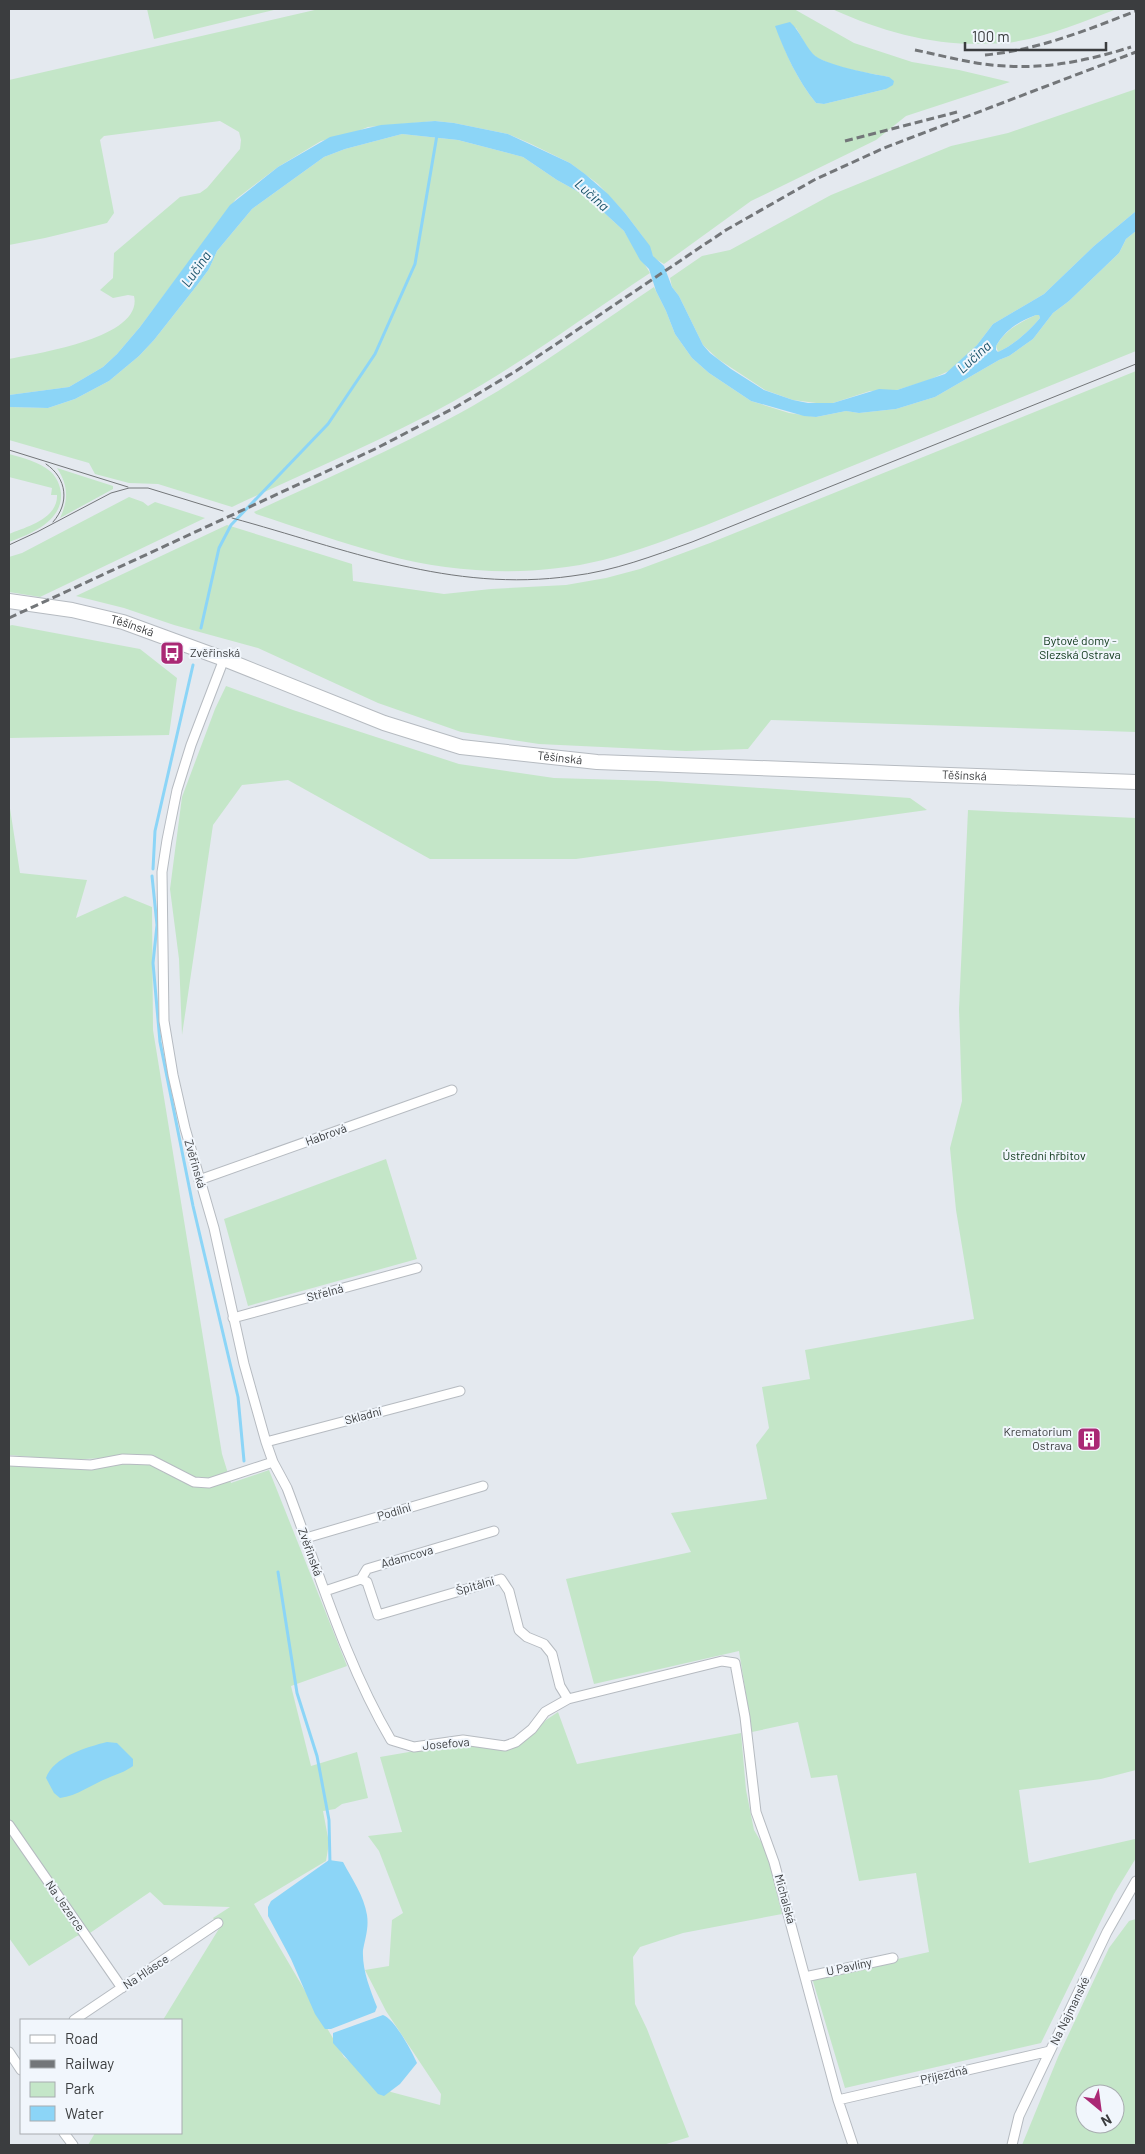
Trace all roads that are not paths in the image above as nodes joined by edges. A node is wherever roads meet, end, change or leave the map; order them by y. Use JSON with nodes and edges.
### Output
{"nodes":[{"id":1,"x":9,"y":601,"type":"edge"},
{"id":2,"x":224,"y":659,"type":"junction"},
{"id":3,"x":1136,"y":782,"type":"edge"},
{"id":4,"x":452,"y":1090,"type":"dead end"},
{"id":5,"x":200,"y":1180,"type":"junction"},
{"id":6,"x":417,"y":1268,"type":"dead end"},
{"id":7,"x":233,"y":1318,"type":"junction"},
{"id":8,"x":460,"y":1391,"type":"dead end"},
{"id":9,"x":266,"y":1442,"type":"junction"},
{"id":10,"x":9,"y":1461,"type":"edge"},
{"id":11,"x":273,"y":1462,"type":"junction"},
{"id":12,"x":483,"y":1486,"type":"dead end"},
{"id":13,"x":494,"y":1531,"type":"dead end"},
{"id":14,"x":306,"y":1538,"type":"junction"},
{"id":15,"x":361,"y":1579,"type":"junction"},
{"id":16,"x":325,"y":1591,"type":"junction"},
{"id":17,"x":350,"y":1658,"type":"joint"},
{"id":18,"x":722,"y":1661,"type":"joint"},
{"id":19,"x":568,"y":1699,"type":"junction"},
{"id":20,"x":9,"y":1825,"type":"edge"},
{"id":21,"x":1136,"y":1881,"type":"edge"},
{"id":22,"x":218,"y":1923,"type":"dead end"},
{"id":23,"x":893,"y":1958,"type":"dead end"},
{"id":24,"x":805,"y":1977,"type":"junction"},
{"id":25,"x":122,"y":1988,"type":"junction"},
{"id":26,"x":76,"y":2019,"type":"edge"},
{"id":27,"x":1050,"y":2051,"type":"junction"},
{"id":28,"x":9,"y":2052,"type":"edge"},
{"id":29,"x":18,"y":2058,"type":"edge"},
{"id":30,"x":838,"y":2100,"type":"junction"},
{"id":31,"x":65,"y":2134,"type":"edge"},
{"id":32,"x":73,"y":2145,"type":"edge"},
{"id":33,"x":853,"y":2145,"type":"edge"},
{"id":34,"x":1012,"y":2145,"type":"edge"}],
"edges":[{"from":1,"to":2,"type":"main road","name":"Těšínská"},
{"from":2,"to":3,"type":"main road","name":"Těšínská"},
{"from":2,"to":5,"type":"street","name":"Zvěřinská"},
{"from":4,"to":5,"type":"street","name":"Habrová"},
{"from":5,"to":7,"type":"street","name":"Zvěřinská"},
{"from":6,"to":7,"type":"street","name":"Střelná"},
{"from":7,"to":9,"type":"street","name":"Zvěřinská"},
{"from":8,"to":9,"type":"street","name":"Skladní"},
{"from":9,"to":11,"type":"street","name":"Zvěřinská"},
{"from":10,"to":11,"type":"street"},
{"from":11,"to":14,"type":"street","name":"Zvěřinská"},
{"from":12,"to":14,"type":"street","name":"Podílní"},
{"from":13,"to":15,"type":"street","name":"Adamcova"},
{"from":14,"to":16,"type":"street","name":"Zvěřinská"},
{"from":15,"to":16,"type":"street","name":"Adamcova"},
{"from":15,"to":19,"type":"street","name":"Špitální"},
{"from":16,"to":17,"type":"street","name":"Zvěřinská"},
{"from":17,"to":19,"type":"street","name":"Josefova"},
{"from":18,"to":19,"type":"street","name":"Josefova"},
{"from":18,"to":24,"type":"street","name":"Michalská"},
{"from":20,"to":25,"type":"street","name":"Na Jezerce"},
{"from":21,"to":27,"type":"street","name":"Na Najmanské"},
{"from":22,"to":25,"type":"street","name":"Na Hlásce"},
{"from":23,"to":24,"type":"street","name":"U Pavlíny"},
{"from":24,"to":30,"type":"street","name":"Michalská"},
{"from":25,"to":26,"type":"street","name":"Na Hlásce"},
{"from":27,"to":30,"type":"street","name":"Příjezdná"},
{"from":27,"to":34,"type":"street","name":"Na Najmanské"},
{"from":28,"to":29,"type":"street"},
{"from":30,"to":33,"type":"street","name":"Michalská"},
{"from":31,"to":32,"type":"street"}]}
